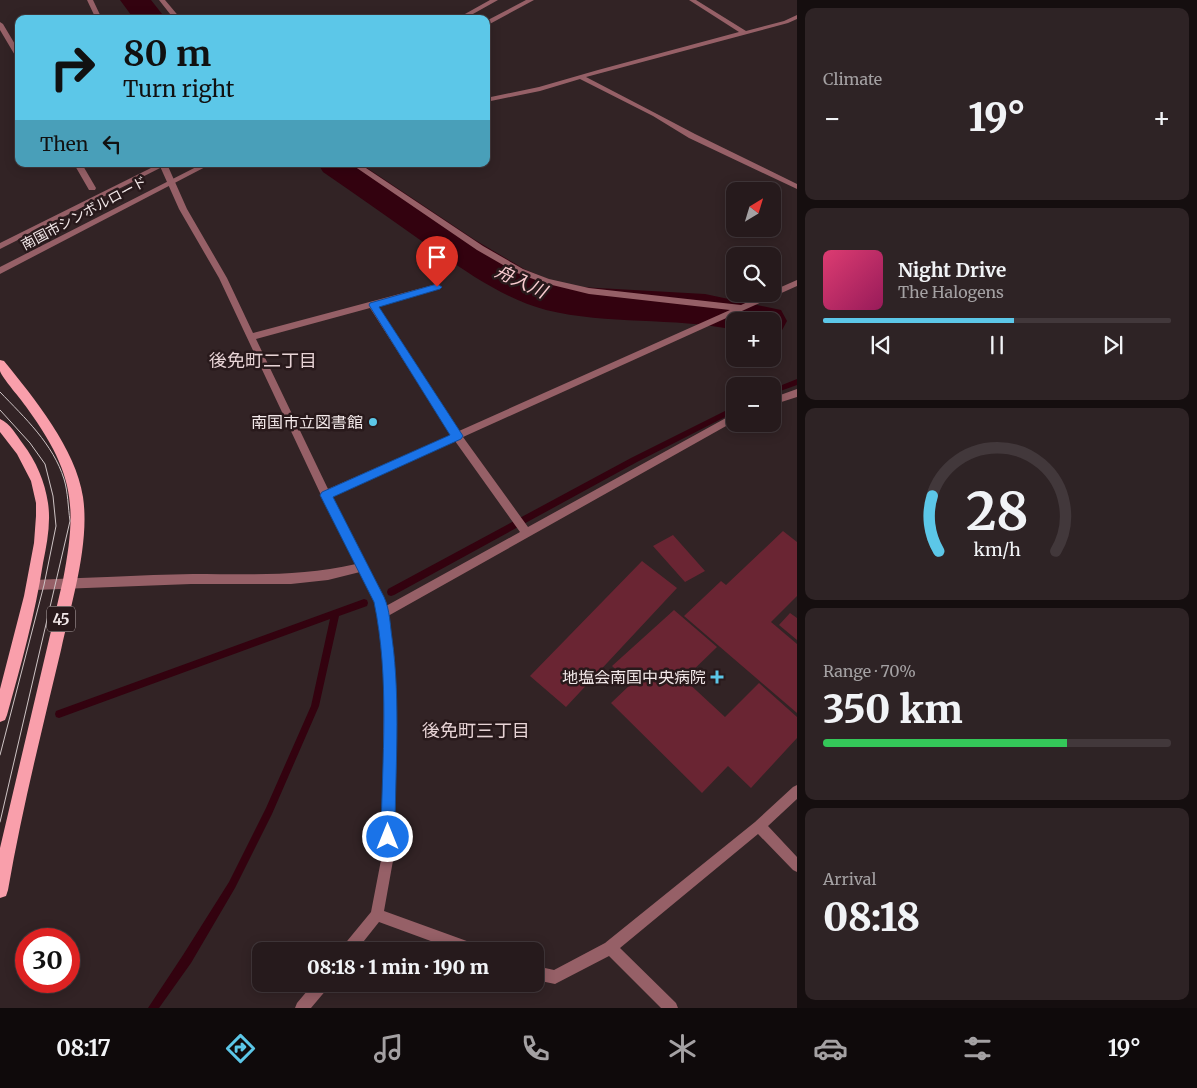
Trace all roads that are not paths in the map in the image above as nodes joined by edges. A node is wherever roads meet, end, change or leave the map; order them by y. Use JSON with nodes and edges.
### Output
{"nodes":[{"id":1,"x":90,"y":0,"type":"edge"},
{"id":2,"x":162,"y":0,"type":"edge"},
{"id":3,"x":495,"y":0,"type":"edge"},
{"id":4,"x":531,"y":0,"type":"edge"},
{"id":5,"x":692,"y":0,"type":"edge"},
{"id":6,"x":97,"y":15,"type":"edge"},
{"id":7,"x":175,"y":15,"type":"edge"},
{"id":8,"x":467,"y":15,"type":"edge"},
{"id":9,"x":797,"y":17,"type":"edge"},
{"id":10,"x":490,"y":22,"type":"edge"},
{"id":11,"x":0,"y":24,"type":"edge"},
{"id":12,"x":745,"y":33,"type":"junction"},
{"id":13,"x":15,"y":50,"type":"edge"},
{"id":14,"x":582,"y":78,"type":"junction"},
{"id":15,"x":490,"y":99,"type":"edge"},
{"id":16,"x":80,"y":167,"type":"edge"},
{"id":17,"x":158,"y":167,"type":"edge"},
{"id":18,"x":165,"y":167,"type":"edge"},
{"id":19,"x":201,"y":167,"type":"edge"},
{"id":20,"x":359,"y":167,"type":"edge"},
{"id":21,"x":171,"y":182,"type":"junction"},
{"id":22,"x":797,"y":187,"type":"edge"},
{"id":23,"x":92,"y":188,"type":"dead end"},
{"id":24,"x":0,"y":246,"type":"edge"},
{"id":25,"x":0,"y":271,"type":"edge"},
{"id":26,"x":797,"y":283,"type":"edge"},
{"id":27,"x":437,"y":287,"type":"dead end"},
{"id":28,"x":373,"y":305,"type":"junction"},
{"id":29,"x":739,"y":309,"type":"junction"},
{"id":30,"x":250,"y":336,"type":"junction"},
{"id":31,"x":0,"y":364,"type":"edge"},
{"id":32,"x":797,"y":393,"type":"edge"},
{"id":33,"x":781,"y":399,"type":"edge"},
{"id":34,"x":726,"y":422,"type":"edge"},
{"id":35,"x":0,"y":424,"type":"edge"},
{"id":36,"x":457,"y":436,"type":"junction"},
{"id":37,"x":326,"y":495,"type":"junction"},
{"id":38,"x":526,"y":533,"type":"junction"},
{"id":39,"x":363,"y":567,"type":"junction"},
{"id":40,"x":34,"y":585,"type":"junction"},
{"id":41,"x":68,"y":585,"type":"junction"},
{"id":42,"x":382,"y":614,"type":"junction"},
{"id":43,"x":0,"y":715,"type":"edge"},
{"id":44,"x":797,"y":791,"type":"edge"},
{"id":45,"x":759,"y":826,"type":"junction"},
{"id":46,"x":797,"y":866,"type":"edge"},
{"id":47,"x":0,"y":890,"type":"edge"},
{"id":48,"x":377,"y":915,"type":"junction"},
{"id":49,"x":355,"y":942,"type":"edge"},
{"id":50,"x":450,"y":942,"type":"edge"},
{"id":51,"x":610,"y":948,"type":"junction"},
{"id":52,"x":544,"y":975,"type":"edge"},
{"id":53,"x":315,"y":992,"type":"edge"},
{"id":54,"x":302,"y":1008,"type":"edge"},
{"id":55,"x":671,"y":1008,"type":"edge"}],
"edges":[{"from":1,"to":6,"type":"street"},
{"from":2,"to":7,"type":"street"},
{"from":3,"to":8,"type":"street"},
{"from":4,"to":10,"type":"street"},
{"from":5,"to":12,"type":"street"},
{"from":9,"to":12,"type":"street"},
{"from":11,"to":13,"type":"street"},
{"from":12,"to":14,"type":"street"},
{"from":14,"to":15,"type":"street"},
{"from":14,"to":22,"type":"street"},
{"from":16,"to":23,"type":"street"},
{"from":17,"to":24,"type":"street","name":"南国市シンボルロード"},
{"from":18,"to":21,"type":"street"},
{"from":19,"to":21,"type":"street","name":"南国市シンボルロード"},
{"from":20,"to":29,"type":"street"},
{"from":21,"to":25,"type":"street","name":"南国市シンボルロード"},
{"from":21,"to":30,"type":"street"},
{"from":26,"to":29,"type":"street"},
{"from":27,"to":28,"type":"street"},
{"from":28,"to":30,"type":"street"},
{"from":28,"to":36,"type":"street"},
{"from":29,"to":36,"type":"street"},
{"from":30,"to":37,"type":"street"},
{"from":31,"to":41,"type":"main road","number":"45"},
{"from":32,"to":33,"type":"street"},
{"from":34,"to":38,"type":"street"},
{"from":35,"to":40,"type":"main road","number":"45"},
{"from":36,"to":37,"type":"street"},
{"from":36,"to":38,"type":"street"},
{"from":37,"to":39,"type":"street"},
{"from":38,"to":42,"type":"street"},
{"from":39,"to":41,"type":"street"},
{"from":39,"to":42,"type":"street"},
{"from":40,"to":41,"type":"street"},
{"from":40,"to":43,"type":"main road","number":"45"},
{"from":41,"to":47,"type":"main road","number":"45"},
{"from":42,"to":48,"type":"street"},
{"from":44,"to":45,"type":"street"},
{"from":45,"to":46,"type":"street"},
{"from":45,"to":51,"type":"street"},
{"from":48,"to":49,"type":"street"},
{"from":48,"to":50,"type":"street"},
{"from":51,"to":52,"type":"street"},
{"from":51,"to":55,"type":"street"},
{"from":53,"to":54,"type":"street"}]}
